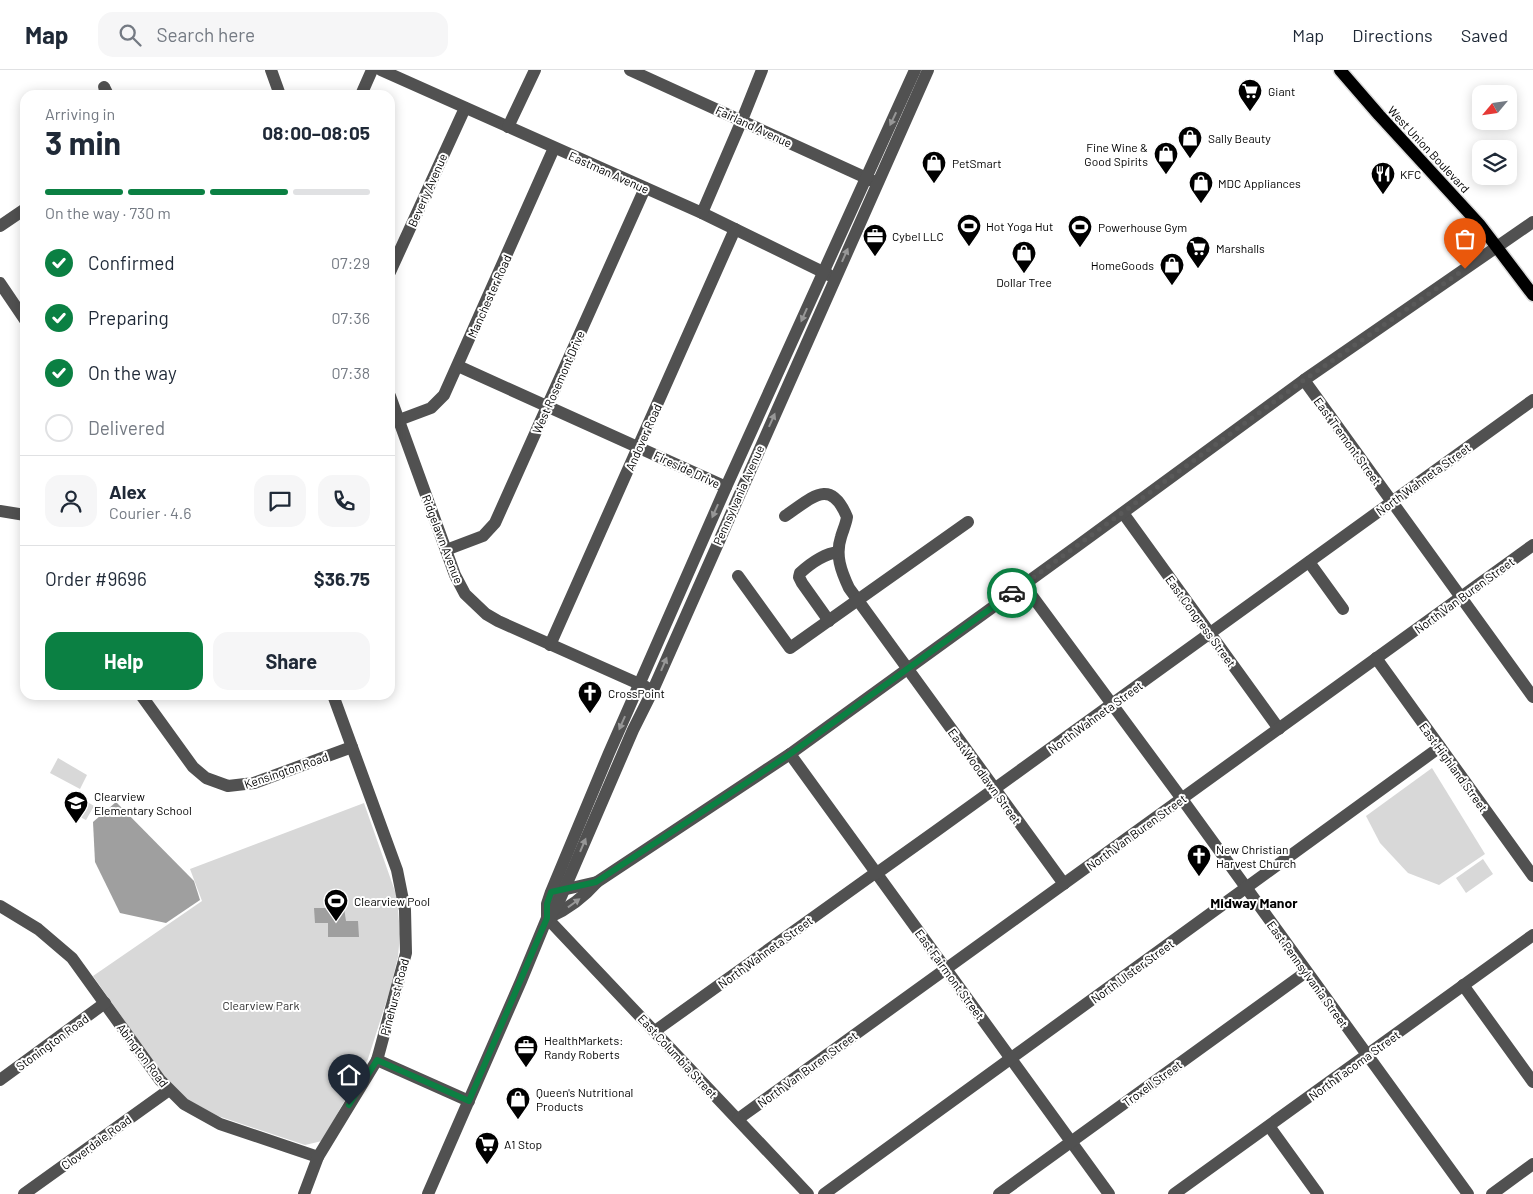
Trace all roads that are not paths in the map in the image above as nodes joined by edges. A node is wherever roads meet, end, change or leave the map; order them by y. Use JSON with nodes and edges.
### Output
{"nodes":[{"id":1,"x":271,"y":70,"type":"edge"},
{"id":2,"x":372,"y":70,"type":"edge"},
{"id":3,"x":382,"y":70,"type":"edge"},
{"id":4,"x":534,"y":70,"type":"edge"},
{"id":5,"x":630,"y":70,"type":"edge"},
{"id":6,"x":762,"y":70,"type":"edge"},
{"id":7,"x":1340,"y":70,"type":"edge"},
{"id":8,"x":917,"y":73,"type":"edge"},
{"id":9,"x":649,"y":74,"type":"edge"},
{"id":10,"x":278,"y":90,"type":"edge"},
{"id":11,"x":363,"y":90,"type":"edge"},
{"id":12,"x":464,"y":108,"type":"junction"},
{"id":13,"x":742,"y":120,"type":"junction"},
{"id":14,"x":508,"y":127,"type":"junction"},
{"id":15,"x":554,"y":148,"type":"junction"},
{"id":16,"x":866,"y":177,"type":"junction"},
{"id":17,"x":878,"y":183,"type":"junction"},
{"id":18,"x":644,"y":188,"type":"junction"},
{"id":19,"x":20,"y":212,"type":"edge"},
{"id":20,"x":702,"y":213,"type":"junction"},
{"id":21,"x":1533,"y":222,"type":"edge"},
{"id":22,"x":0,"y":226,"type":"edge"},
{"id":23,"x":735,"y":229,"type":"junction"},
{"id":24,"x":1497,"y":247,"type":"junction"},
{"id":25,"x":395,"y":261,"type":"edge"},
{"id":26,"x":823,"y":272,"type":"junction"},
{"id":27,"x":835,"y":278,"type":"junction"},
{"id":28,"x":0,"y":283,"type":"edge"},
{"id":29,"x":1533,"y":295,"type":"edge"},
{"id":30,"x":20,"y":313,"type":"edge"},
{"id":31,"x":458,"y":366,"type":"junction"},
{"id":32,"x":1304,"y":380,"type":"junction"},
{"id":33,"x":1533,"y":400,"type":"edge"},
{"id":34,"x":548,"y":406,"type":"junction"},
{"id":35,"x":395,"y":409,"type":"edge"},
{"id":36,"x":399,"y":420,"type":"junction"},
{"id":37,"x":638,"y":446,"type":"junction"},
{"id":38,"x":726,"y":487,"type":"junction"},
{"id":39,"x":1392,"y":501,"type":"junction"},
{"id":40,"x":0,"y":511,"type":"edge"},
{"id":41,"x":1123,"y":513,"type":"junction"},
{"id":42,"x":20,"y":514,"type":"edge"},
{"id":43,"x":785,"y":516,"type":"dead end"},
{"id":44,"x":968,"y":522,"type":"dead end"},
{"id":45,"x":1533,"y":545,"type":"edge"},
{"id":46,"x":446,"y":550,"type":"junction"},
{"id":47,"x":838,"y":552,"type":"junction"},
{"id":48,"x":1309,"y":562,"type":"junction"},
{"id":49,"x":738,"y":576,"type":"dead end"},
{"id":50,"x":1024,"y":585,"type":"junction"},
{"id":51,"x":1461,"y":597,"type":"junction"},
{"id":52,"x":858,"y":600,"type":"junction"},
{"id":53,"x":1343,"y":609,"type":"dead end"},
{"id":54,"x":829,"y":621,"type":"junction"},
{"id":55,"x":1210,"y":634,"type":"junction"},
{"id":56,"x":550,"y":645,"type":"junction"},
{"id":57,"x":1376,"y":658,"type":"junction"},
{"id":58,"x":907,"y":668,"type":"junction"},
{"id":59,"x":639,"y":684,"type":"junction"},
{"id":60,"x":653,"y":690,"type":"junction"},
{"id":61,"x":1533,"y":697,"type":"edge"},
{"id":62,"x":145,"y":700,"type":"edge"},
{"id":63,"x":335,"y":700,"type":"edge"},
{"id":64,"x":1112,"y":704,"type":"junction"},
{"id":65,"x":1279,"y":729,"type":"junction"},
{"id":66,"x":352,"y":747,"type":"junction"},
{"id":67,"x":1440,"y":747,"type":"junction"},
{"id":68,"x":790,"y":754,"type":"junction"},
{"id":69,"x":994,"y":789,"type":"junction"},
{"id":70,"x":1182,"y":799,"type":"junction"},
{"id":71,"x":877,"y":873,"type":"junction"},
{"id":72,"x":1533,"y":876,"type":"edge"},
{"id":73,"x":596,"y":882,"type":"junction"},
{"id":74,"x":1064,"y":884,"type":"junction"},
{"id":75,"x":1246,"y":889,"type":"junction"},
{"id":76,"x":564,"y":890,"type":"junction"},
{"id":77,"x":551,"y":892,"type":"junction"},
{"id":78,"x":2,"y":911,"type":"edge"},
{"id":79,"x":547,"y":918,"type":"junction"},
{"id":80,"x":1533,"y":935,"type":"edge"},
{"id":81,"x":946,"y":969,"type":"junction"},
{"id":82,"x":1306,"y":972,"type":"junction"},
{"id":83,"x":1463,"y":985,"type":"junction"},
{"id":84,"x":105,"y":1003,"type":"junction"},
{"id":85,"x":655,"y":1031,"type":"junction"},
{"id":86,"x":1367,"y":1055,"type":"junction"},
{"id":87,"x":1011,"y":1058,"type":"junction"},
{"id":88,"x":377,"y":1060,"type":"junction"},
{"id":89,"x":0,"y":1080,"type":"edge"},
{"id":90,"x":1533,"y":1082,"type":"edge"},
{"id":91,"x":169,"y":1090,"type":"junction"},
{"id":92,"x":469,"y":1101,"type":"junction"},
{"id":93,"x":738,"y":1119,"type":"junction"},
{"id":94,"x":1269,"y":1126,"type":"junction"},
{"id":95,"x":1071,"y":1142,"type":"junction"},
{"id":96,"x":318,"y":1157,"type":"junction"},
{"id":97,"x":1533,"y":1164,"type":"edge"},
{"id":98,"x":24,"y":1194,"type":"edge"},
{"id":99,"x":304,"y":1194,"type":"edge"},
{"id":100,"x":428,"y":1194,"type":"edge"},
{"id":101,"x":808,"y":1194,"type":"edge"},
{"id":102,"x":824,"y":1194,"type":"edge"},
{"id":103,"x":999,"y":1194,"type":"edge"},
{"id":104,"x":1109,"y":1194,"type":"edge"},
{"id":105,"x":1174,"y":1194,"type":"edge"},
{"id":106,"x":1318,"y":1194,"type":"edge"},
{"id":107,"x":1468,"y":1194,"type":"edge"},
{"id":108,"x":1492,"y":1194,"type":"edge"}],
"edges":[{"from":1,"to":10,"type":"street"},
{"from":2,"to":11,"type":"street"},
{"from":3,"to":12,"type":"street","name":"Eastman Avenue"},
{"from":4,"to":14,"type":"street"},
{"from":5,"to":9,"type":"street","name":"Fairland Avenue"},
{"from":6,"to":13,"type":"street"},
{"from":7,"to":24,"type":"main road","name":"West Union Boulevard"},
{"from":8,"to":16,"type":"street","name":"Pennsylvania Avenue","one_way":true},
{"from":8,"to":17,"type":"street","name":"Pennsylvania Avenue"},
{"from":9,"to":13,"type":"street","name":"Fairland Avenue"},
{"from":12,"to":14,"type":"street","name":"Eastman Avenue"},
{"from":12,"to":25,"type":"street","name":"Beverly Avenue"},
{"from":13,"to":16,"type":"street","name":"Fairland Avenue"},
{"from":13,"to":20,"type":"street"},
{"from":14,"to":15,"type":"street","name":"Eastman Avenue"},
{"from":15,"to":18,"type":"street","name":"Eastman Avenue"},
{"from":15,"to":31,"type":"street","name":"Manchester Road"},
{"from":16,"to":17,"type":"street","name":"Fairland Avenue"},
{"from":16,"to":26,"type":"street","name":"Pennsylvania Avenue"},
{"from":27,"to":17,"type":"street","name":"Pennsylvania Avenue","one_way":true},
{"from":18,"to":20,"type":"street","name":"Eastman Avenue"},
{"from":18,"to":34,"type":"street","name":"West Rosemont Drive"},
{"from":19,"to":22,"type":"street"},
{"from":20,"to":23,"type":"street","name":"Eastman Avenue"},
{"from":21,"to":24,"type":"street"},
{"from":23,"to":26,"type":"street","name":"Eastman Avenue"},
{"from":23,"to":37,"type":"street","name":"Andover Road"},
{"from":24,"to":29,"type":"main road","name":"West Union Boulevard"},
{"from":24,"to":32,"type":"street"},
{"from":26,"to":27,"type":"street","name":"Eastman Avenue"},
{"from":26,"to":38,"type":"street","name":"Pennsylvania Avenue","one_way":true},
{"from":60,"to":27,"type":"street","name":"Pennsylvania Avenue","one_way":true},
{"from":28,"to":30,"type":"street"},
{"from":31,"to":34,"type":"street","name":"Fireside Drive"},
{"from":31,"to":36,"type":"street","name":"Manchester Road"},
{"from":32,"to":39,"type":"street","name":"East Tremont Street"},
{"from":32,"to":41,"type":"street"},
{"from":33,"to":39,"type":"street","name":"North Wahneta Street"},
{"from":34,"to":37,"type":"street","name":"Fireside Drive"},
{"from":34,"to":46,"type":"street","name":"West Rosemont Drive"},
{"from":35,"to":36,"type":"street","name":"Ridgelawn Avenue"},
{"from":36,"to":46,"type":"street","name":"Ridgelawn Avenue"},
{"from":37,"to":38,"type":"street","name":"Fireside Drive"},
{"from":37,"to":56,"type":"street","name":"Andover Road"},
{"from":38,"to":59,"type":"street","name":"Pennsylvania Avenue","one_way":true},
{"from":39,"to":48,"type":"street","name":"North Wahneta Street"},
{"from":39,"to":51,"type":"street","name":"East Tremont Street"},
{"from":40,"to":42,"type":"street"},
{"from":41,"to":50,"type":"street"},
{"from":41,"to":55,"type":"street","name":"East Congress Street"},
{"from":43,"to":47,"type":"street"},
{"from":44,"to":52,"type":"street"},
{"from":45,"to":51,"type":"street","name":"North Van Buren Street"},
{"from":46,"to":56,"type":"street","name":"Ridgelawn Avenue"},
{"from":47,"to":52,"type":"street","name":"East Woodlawn Street"},
{"from":47,"to":54,"type":"street"},
{"from":48,"to":53,"type":"street"},
{"from":48,"to":55,"type":"street","name":"North Wahneta Street"},
{"from":49,"to":54,"type":"street"},
{"from":50,"to":58,"type":"street"},
{"from":50,"to":64,"type":"street","name":"East Pennsylvania Street"},
{"from":51,"to":57,"type":"street","name":"North Van Buren Street"},
{"from":51,"to":61,"type":"street","name":"East Tremont Street"},
{"from":52,"to":54,"type":"street"},
{"from":52,"to":58,"type":"street","name":"East Woodlawn Street"},
{"from":55,"to":64,"type":"street","name":"North Wahneta Street"},
{"from":55,"to":65,"type":"street","name":"East Congress Street"},
{"from":56,"to":59,"type":"street","name":"Ridgelawn Avenue"},
{"from":57,"to":65,"type":"street","name":"North Van Buren Street"},
{"from":57,"to":67,"type":"street","name":"East Highland Street"},
{"from":58,"to":68,"type":"street"},
{"from":58,"to":69,"type":"street","name":"East Woodlawn Street"},
{"from":59,"to":60,"type":"street","name":"Ridgelawn Avenue"},
{"from":59,"to":77,"type":"street","name":"Pennsylvania Avenue","one_way":true},
{"from":76,"to":60,"type":"street","name":"Pennsylvania Avenue","one_way":true},
{"from":62,"to":66,"type":"street","name":"Kensington Road"},
{"from":63,"to":66,"type":"street","name":"Pinehurst Road"},
{"from":64,"to":69,"type":"street","name":"North Wahneta Street"},
{"from":64,"to":70,"type":"street","name":"East Pennsylvania Street"},
{"from":65,"to":70,"type":"street","name":"North Van Buren Street"},
{"from":66,"to":88,"type":"street","name":"Pinehurst Road"},
{"from":67,"to":72,"type":"street","name":"East Highland Street"},
{"from":67,"to":75,"type":"street","name":"North Ulster Street"},
{"from":68,"to":71,"type":"street","name":"East Fairmont Street"},
{"from":68,"to":73,"type":"street"},
{"from":69,"to":71,"type":"street","name":"North Wahneta Street"},
{"from":69,"to":74,"type":"street","name":"East Woodlawn Street"},
{"from":70,"to":74,"type":"street","name":"North Van Buren Street"},
{"from":70,"to":75,"type":"street","name":"East Pennsylvania Street"},
{"from":71,"to":81,"type":"street","name":"East Fairmont Street"},
{"from":71,"to":85,"type":"street","name":"North Wahneta Street"},
{"from":73,"to":76,"type":"street"},
{"from":79,"to":73,"type":"street","one_way":true},
{"from":74,"to":81,"type":"street","name":"North Van Buren Street"},
{"from":75,"to":82,"type":"street","name":"East Pennsylvania Street"},
{"from":75,"to":87,"type":"street","name":"North Ulster Street"},
{"from":76,"to":77,"type":"street"},
{"from":76,"to":79,"type":"street","name":"Pennsylvania Avenue"},
{"from":77,"to":79,"type":"street","name":"Pennsylvania Avenue"},
{"from":78,"to":84,"type":"street","name":"Abington Road"},
{"from":79,"to":85,"type":"street","name":"East Columbia Street"},
{"from":79,"to":92,"type":"street","name":"Pennsylvania Avenue"},
{"from":80,"to":83,"type":"street","name":"North Tacoma Street"},
{"from":81,"to":87,"type":"street","name":"East Fairmont Street"},
{"from":81,"to":93,"type":"street","name":"North Van Buren Street"},
{"from":82,"to":86,"type":"street","name":"East Pennsylvania Street"},
{"from":82,"to":95,"type":"street","name":"Troxell Street"},
{"from":83,"to":86,"type":"street","name":"North Tacoma Street"},
{"from":83,"to":90,"type":"street"},
{"from":84,"to":89,"type":"street","name":"Stonington Road"},
{"from":84,"to":91,"type":"street","name":"Abington Road"},
{"from":85,"to":93,"type":"street","name":"East Columbia Street"},
{"from":86,"to":94,"type":"street","name":"North Tacoma Street"},
{"from":86,"to":107,"type":"street","name":"East Pennsylvania Street"},
{"from":87,"to":95,"type":"street","name":"East Fairmont Street"},
{"from":87,"to":102,"type":"street","name":"North Ulster Street"},
{"from":88,"to":92,"type":"street"},
{"from":88,"to":96,"type":"street","name":"Pinehurst Road"},
{"from":91,"to":96,"type":"street","name":"Abington Road"},
{"from":91,"to":98,"type":"street","name":"Cloverdale Road"},
{"from":92,"to":100,"type":"street","name":"Pennsylvania Avenue"},
{"from":93,"to":101,"type":"street","name":"East Columbia Street"},
{"from":94,"to":105,"type":"street","name":"North Tacoma Street"},
{"from":94,"to":106,"type":"street"},
{"from":95,"to":103,"type":"street","name":"Troxell Street"},
{"from":95,"to":104,"type":"street","name":"East Fairmont Street"},
{"from":96,"to":99,"type":"street","name":"Pinehurst Road"},
{"from":97,"to":108,"type":"street"}]}
